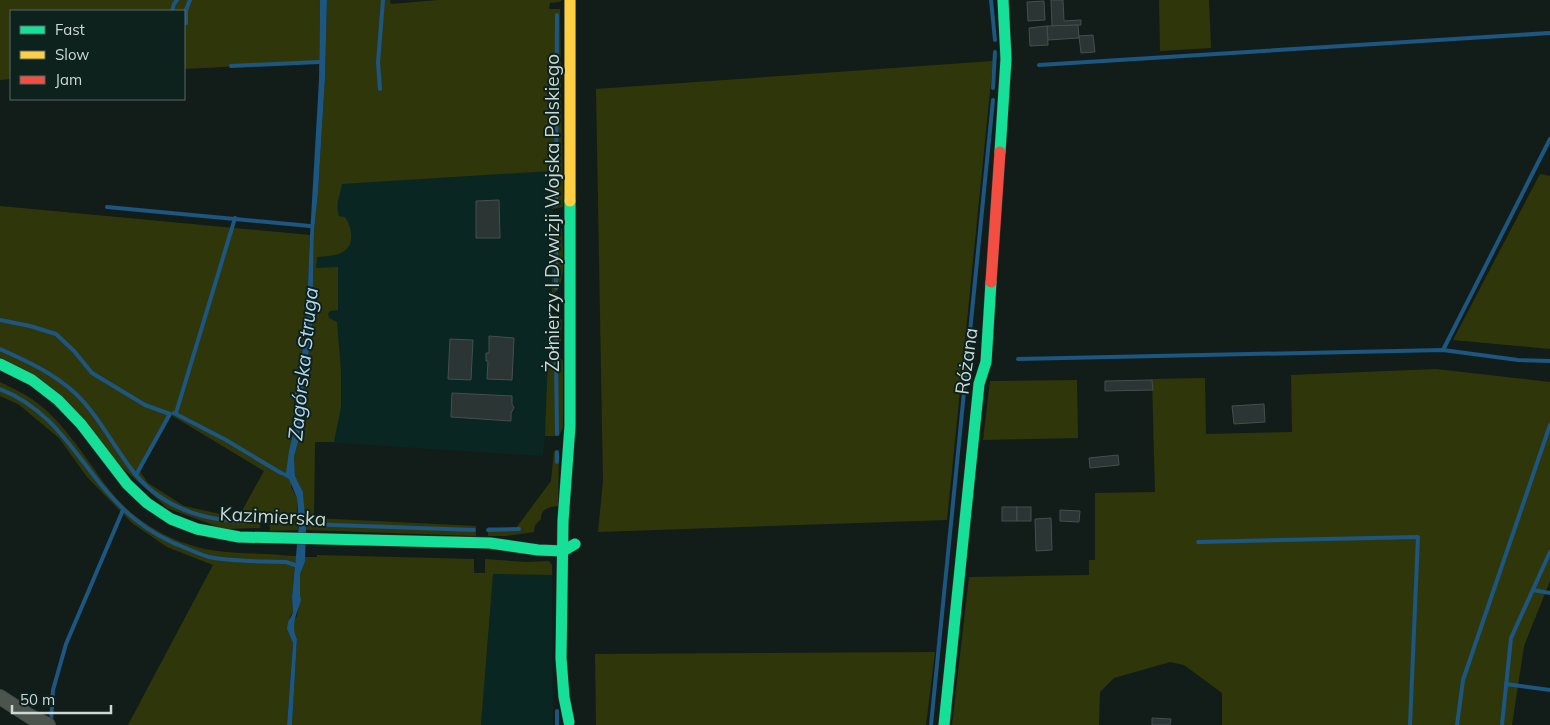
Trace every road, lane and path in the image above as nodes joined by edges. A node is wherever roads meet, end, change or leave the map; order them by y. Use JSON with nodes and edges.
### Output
{"nodes":[{"id":1,"x":570,"y":0,"type":"edge"},
{"id":2,"x":1003,"y":0,"type":"edge"},
{"id":3,"x":0,"y":364,"type":"edge"},
{"id":4,"x":570,"y":426,"type":"junction"},
{"id":5,"x":576,"y":507,"type":"dead end"},
{"id":6,"x":576,"y":529,"type":"dead end"},
{"id":7,"x":534,"y":537,"type":"dead end"},
{"id":8,"x":558,"y":537,"type":"junction"},
{"id":9,"x":490,"y":543,"type":"junction"},
{"id":10,"x":576,"y":548,"type":"junction"},
{"id":11,"x":562,"y":551,"type":"junction"},
{"id":12,"x":574,"y":667,"type":"dead end"},
{"id":13,"x":0,"y":697,"type":"edge"},
{"id":14,"x":569,"y":724,"type":"edge"},
{"id":15,"x":48,"y":725,"type":"edge"},
{"id":16,"x":944,"y":725,"type":"edge"}],
"edges":[{"from":1,"to":4,"type":"street","name":"Żołnierzy I Dywizji Wojska Polskiego"},
{"from":2,"to":16,"type":"street","name":"Różana"},
{"from":3,"to":9,"type":"street","name":"Kazimierska"},
{"from":4,"to":5,"type":"street","name":"Żołnierzy I Dywizji Wojska Polskiego"},
{"from":4,"to":8,"type":"street","name":"Żołnierzy I Dywizji Wojska Polskiego"},
{"from":6,"to":10,"type":"street"},
{"from":7,"to":9,"type":"street","name":"Kazimierska"},
{"from":8,"to":10,"type":"street"},
{"from":8,"to":11,"type":"street","name":"Żołnierzy I Dywizji Wojska Polskiego"},
{"from":9,"to":11,"type":"street","name":"Kazimierska"},
{"from":10,"to":11,"type":"street","name":"Kazimierska"},
{"from":11,"to":14,"type":"street","name":"Żołnierzy I Dywizji Wojska Polskiego"},
{"from":12,"to":14,"type":"street","name":"Żołnierzy I Dywizji Wojska Polskiego"},
{"from":13,"to":15,"type":"street"}]}
